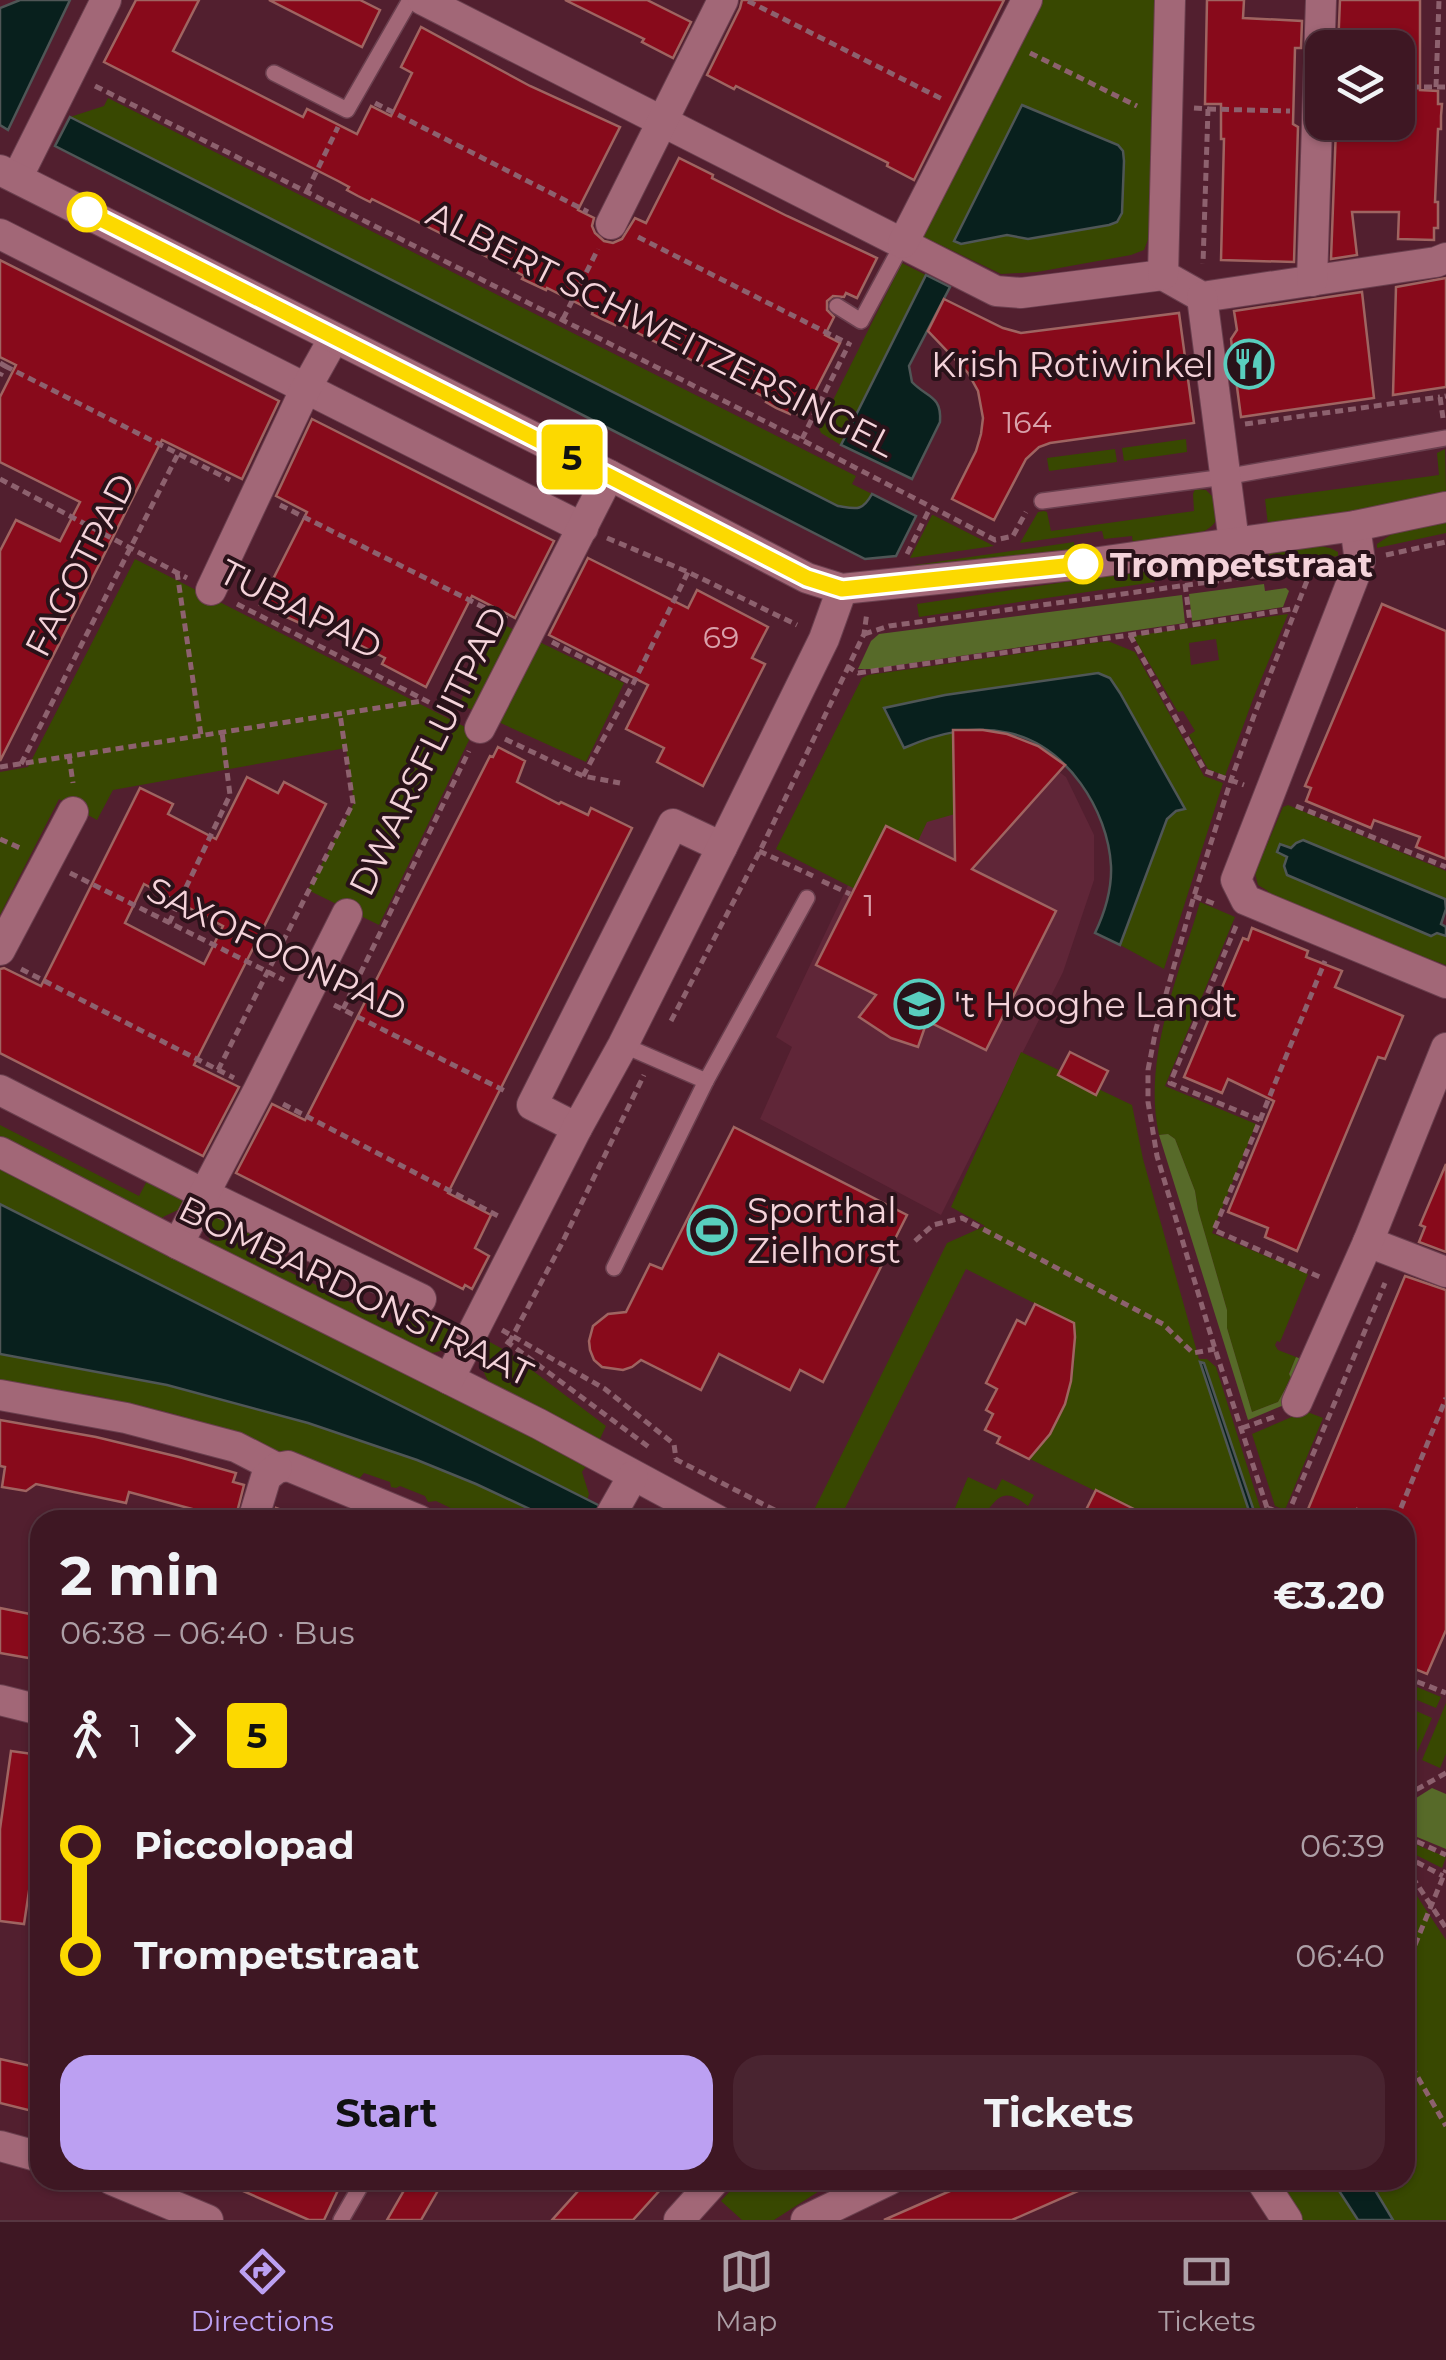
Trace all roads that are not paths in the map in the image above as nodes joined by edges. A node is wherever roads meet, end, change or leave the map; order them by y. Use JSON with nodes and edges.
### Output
{"nodes":[{"id":1,"x":106,"y":0,"type":"edge"},
{"id":2,"x":410,"y":0,"type":"edge"},
{"id":3,"x":423,"y":0,"type":"edge"},
{"id":4,"x":723,"y":0,"type":"edge"},
{"id":5,"x":1027,"y":0,"type":"edge"},
{"id":6,"x":1170,"y":0,"type":"edge"},
{"id":7,"x":1322,"y":0,"type":"edge"},
{"id":8,"x":274,"y":73,"type":"dead end"},
{"id":9,"x":661,"y":120,"type":"junction"},
{"id":10,"x":8,"y":174,"type":"edge"},
{"id":11,"x":611,"y":224,"type":"road end"},
{"id":12,"x":0,"y":234,"type":"edge"},
{"id":13,"x":902,"y":243,"type":"junction"},
{"id":14,"x":1446,"y":258,"type":"edge"},
{"id":15,"x":1162,"y":275,"type":"junction"},
{"id":16,"x":1312,"y":281,"type":"junction"},
{"id":17,"x":1202,"y":297,"type":"junction"},
{"id":18,"x":837,"y":306,"type":"dead end"},
{"id":19,"x":334,"y":338,"type":"junction"},
{"id":20,"x":306,"y":388,"type":"junction"},
{"id":21,"x":1446,"y":438,"type":"edge"},
{"id":22,"x":609,"y":476,"type":"junction"},
{"id":23,"x":1225,"y":477,"type":"junction"},
{"id":24,"x":1042,"y":502,"type":"road end"},
{"id":25,"x":1446,"y":507,"type":"edge"},
{"id":26,"x":1355,"y":526,"type":"junction"},
{"id":27,"x":583,"y":528,"type":"junction"},
{"id":28,"x":1234,"y":542,"type":"junction"},
{"id":29,"x":842,"y":589,"type":"junction"},
{"id":30,"x":210,"y":590,"type":"road end"},
{"id":31,"x":480,"y":728,"type":"road end"},
{"id":32,"x":73,"y":800,"type":"road end"},
{"id":33,"x":722,"y":847,"type":"junction"},
{"id":34,"x":806,"y":898,"type":"dead end"},
{"id":35,"x":346,"y":914,"type":"dead end"},
{"id":36,"x":0,"y":950,"type":"edge"},
{"id":37,"x":1446,"y":984,"type":"edge"},
{"id":38,"x":623,"y":1045,"type":"junction"},
{"id":39,"x":1446,"y":1048,"type":"edge"},
{"id":40,"x":706,"y":1081,"type":"junction"},
{"id":41,"x":0,"y":1090,"type":"edge"},
{"id":42,"x":577,"y":1128,"type":"junction"},
{"id":43,"x":0,"y":1152,"type":"edge"},
{"id":44,"x":204,"y":1194,"type":"junction"},
{"id":45,"x":1368,"y":1242,"type":"junction"},
{"id":46,"x":178,"y":1244,"type":"junction"},
{"id":47,"x":614,"y":1268,"type":"dead end"},
{"id":48,"x":1446,"y":1272,"type":"edge"},
{"id":49,"x":421,"y":1299,"type":"dead end"},
{"id":50,"x":449,"y":1379,"type":"junction"},
{"id":51,"x":0,"y":1395,"type":"edge"},
{"id":52,"x":1297,"y":1402,"type":"dead end"},
{"id":53,"x":278,"y":1468,"type":"junction"},
{"id":54,"x":620,"y":1499,"type":"edge"},
{"id":55,"x":256,"y":1510,"type":"edge"},
{"id":56,"x":395,"y":1510,"type":"edge"},
{"id":57,"x":696,"y":1510,"type":"edge"},
{"id":58,"x":0,"y":1700,"type":"edge"},
{"id":59,"x":30,"y":1708,"type":"edge"},
{"id":60,"x":0,"y":2146,"type":"edge"},
{"id":61,"x":30,"y":2154,"type":"edge"},
{"id":62,"x":136,"y":2190,"type":"edge"},
{"id":63,"x":358,"y":2190,"type":"edge"},
{"id":64,"x":706,"y":2190,"type":"edge"},
{"id":65,"x":864,"y":2190,"type":"edge"},
{"id":66,"x":1268,"y":2190,"type":"edge"},
{"id":67,"x":208,"y":2220,"type":"edge"},
{"id":68,"x":341,"y":2220,"type":"edge"},
{"id":69,"x":679,"y":2220,"type":"edge"},
{"id":70,"x":806,"y":2220,"type":"edge"},
{"id":71,"x":1288,"y":2220,"type":"edge"}],
"edges":[{"from":1,"to":10,"type":"street"},
{"from":2,"to":8,"type":"lane"},
{"from":3,"to":9,"type":"street"},
{"from":4,"to":9,"type":"street"},
{"from":5,"to":13,"type":"street"},
{"from":6,"to":15,"type":"street"},
{"from":7,"to":16,"type":"street"},
{"from":9,"to":11,"type":"street"},
{"from":9,"to":13,"type":"street"},
{"from":10,"to":19,"type":"street"},
{"from":12,"to":20,"type":"street"},
{"from":13,"to":15,"type":"street"},
{"from":13,"to":18,"type":"lane"},
{"from":14,"to":16,"type":"street"},
{"from":15,"to":17,"type":"street"},
{"from":16,"to":17,"type":"street"},
{"from":17,"to":23,"type":"street"},
{"from":19,"to":20,"type":"street"},
{"from":19,"to":22,"type":"street"},
{"from":20,"to":27,"type":"street"},
{"from":20,"to":30,"type":"street"},
{"from":21,"to":23,"type":"lane"},
{"from":22,"to":27,"type":"street","name":"DWARSFLUITPAD"},
{"from":22,"to":29,"type":"street"},
{"from":23,"to":24,"type":"lane"},
{"from":23,"to":28,"type":"street"},
{"from":25,"to":26,"type":"street"},
{"from":26,"to":28,"type":"street"},
{"from":26,"to":37,"type":"street"},
{"from":27,"to":31,"type":"street","name":"DWARSFLUITPAD"},
{"from":28,"to":29,"type":"street"},
{"from":29,"to":33,"type":"street"},
{"from":32,"to":36,"type":"street"},
{"from":33,"to":38,"type":"street"},
{"from":33,"to":42,"type":"street"},
{"from":34,"to":40,"type":"lane"},
{"from":35,"to":44,"type":"street","name":"DWARSFLUITPAD"},
{"from":38,"to":40,"type":"lane"},
{"from":38,"to":42,"type":"street"},
{"from":39,"to":45,"type":"street"},
{"from":40,"to":47,"type":"lane"},
{"from":41,"to":44,"type":"street","name":"BOMBARDONSTRAAT"},
{"from":42,"to":50,"type":"street"},
{"from":43,"to":46,"type":"street","name":"BOMBARDONSTRAAT"},
{"from":44,"to":46,"type":"street","name":"DWARSFLUITPAD"},
{"from":44,"to":49,"type":"street","name":"BOMBARDONSTRAAT"},
{"from":45,"to":48,"type":"street"},
{"from":45,"to":52,"type":"street"},
{"from":46,"to":50,"type":"street","name":"BOMBARDONSTRAAT"},
{"from":50,"to":54,"type":"street","name":"BOMBARDONSTRAAT"},
{"from":51,"to":53,"type":"street"},
{"from":53,"to":55,"type":"street"},
{"from":53,"to":56,"type":"street"},
{"from":54,"to":57,"type":"street","name":"BOMBARDONSTRAAT"},
{"from":58,"to":59,"type":"street"},
{"from":60,"to":61,"type":"street"},
{"from":62,"to":67,"type":"street"},
{"from":63,"to":68,"type":"lane"},
{"from":64,"to":69,"type":"street"},
{"from":65,"to":70,"type":"street"},
{"from":66,"to":71,"type":"street"}]}
